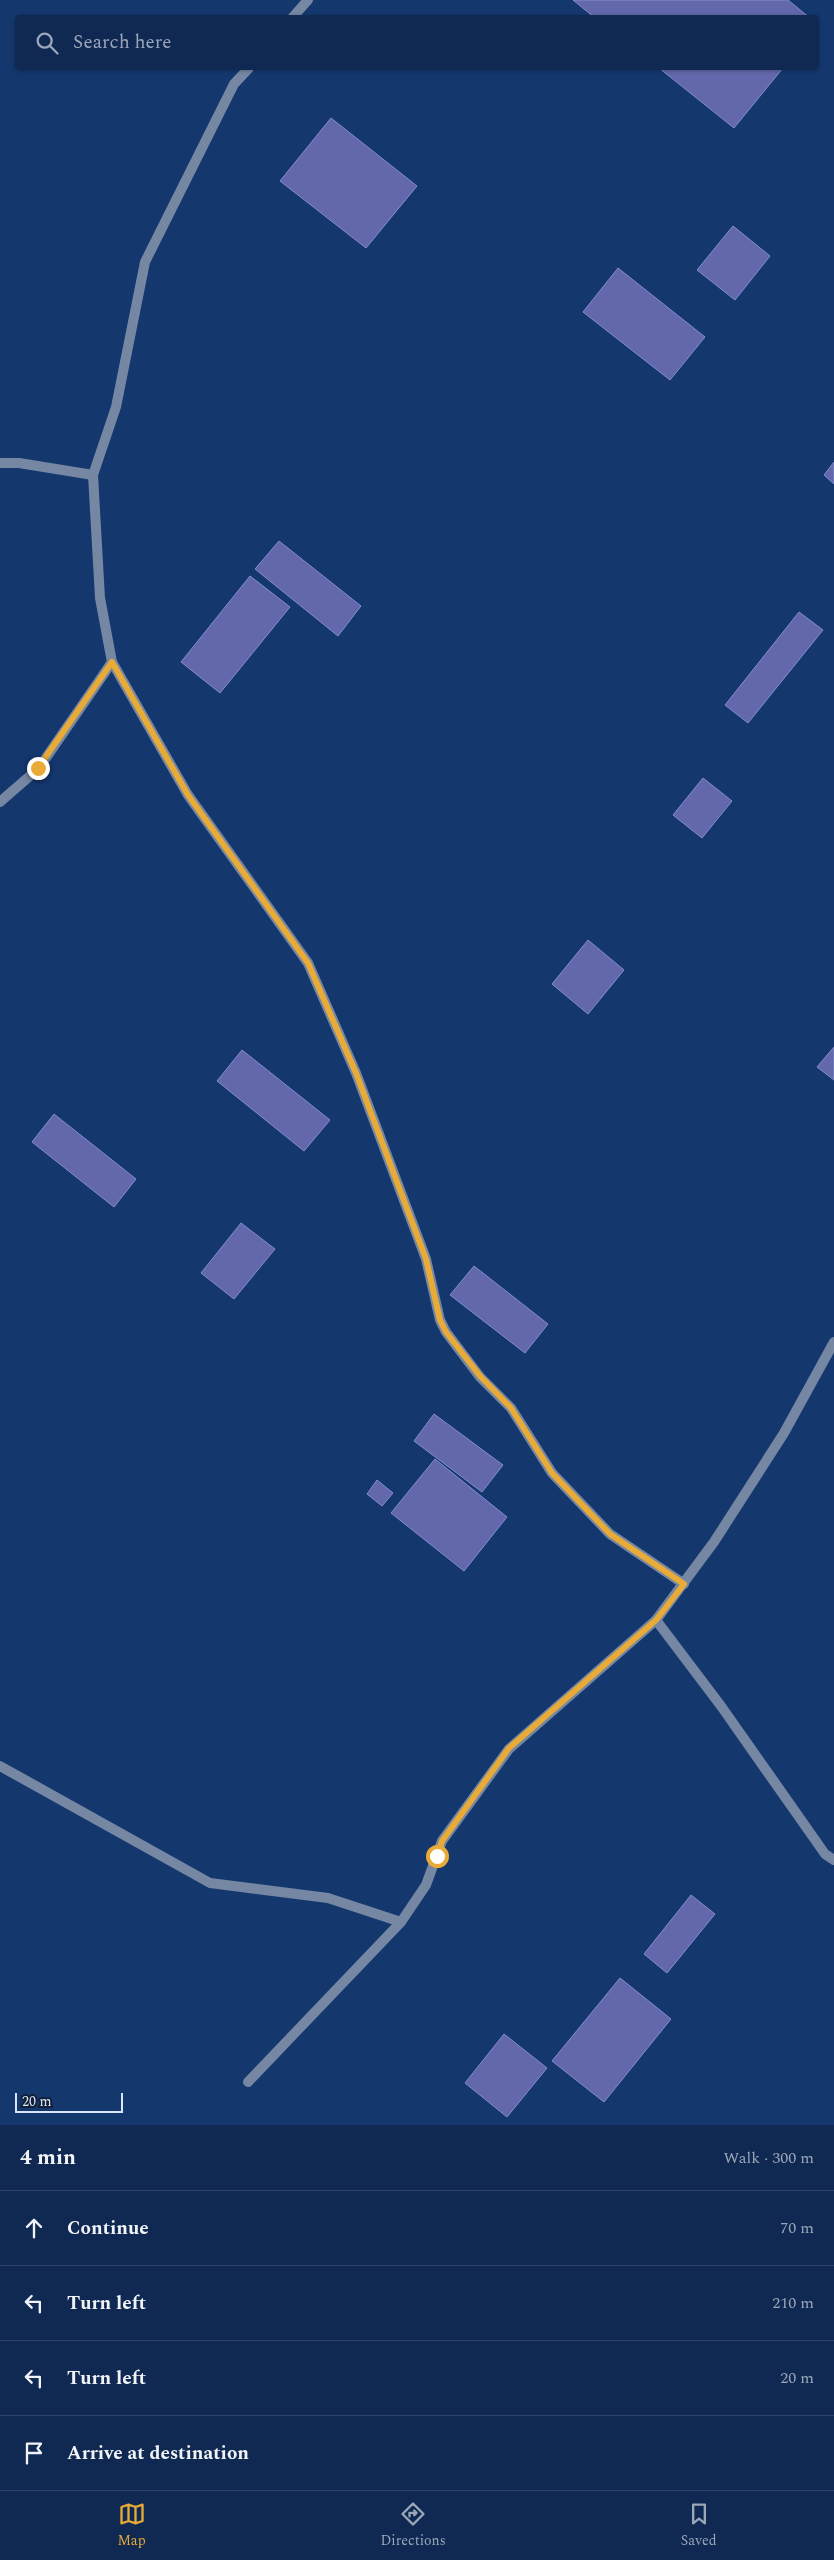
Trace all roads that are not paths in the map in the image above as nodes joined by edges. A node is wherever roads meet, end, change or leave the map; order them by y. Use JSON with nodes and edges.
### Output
{"nodes":[{"id":1,"x":308,"y":0,"type":"edge"},
{"id":2,"x":295,"y":15,"type":"edge"},
{"id":3,"x":247,"y":70,"type":"edge"},
{"id":4,"x":0,"y":463,"type":"edge"},
{"id":5,"x":93,"y":475,"type":"junction"},
{"id":6,"x":112,"y":662,"type":"junction"},
{"id":7,"x":0,"y":802,"type":"edge"},
{"id":8,"x":834,"y":1342,"type":"edge"},
{"id":9,"x":684,"y":1584,"type":"junction"},
{"id":10,"x":656,"y":1620,"type":"junction"},
{"id":11,"x":0,"y":1766,"type":"edge"},
{"id":12,"x":834,"y":1860,"type":"edge"},
{"id":13,"x":401,"y":1922,"type":"junction"},
{"id":14,"x":248,"y":2082,"type":"dead end"}],
"edges":[{"from":1,"to":2,"type":"street"},
{"from":3,"to":5,"type":"street"},
{"from":4,"to":5,"type":"street"},
{"from":5,"to":6,"type":"street"},
{"from":6,"to":7,"type":"street"},
{"from":6,"to":9,"type":"street"},
{"from":8,"to":9,"type":"street"},
{"from":9,"to":10,"type":"street"},
{"from":10,"to":12,"type":"street"},
{"from":10,"to":13,"type":"street"},
{"from":11,"to":13,"type":"street"},
{"from":13,"to":14,"type":"street"}]}
